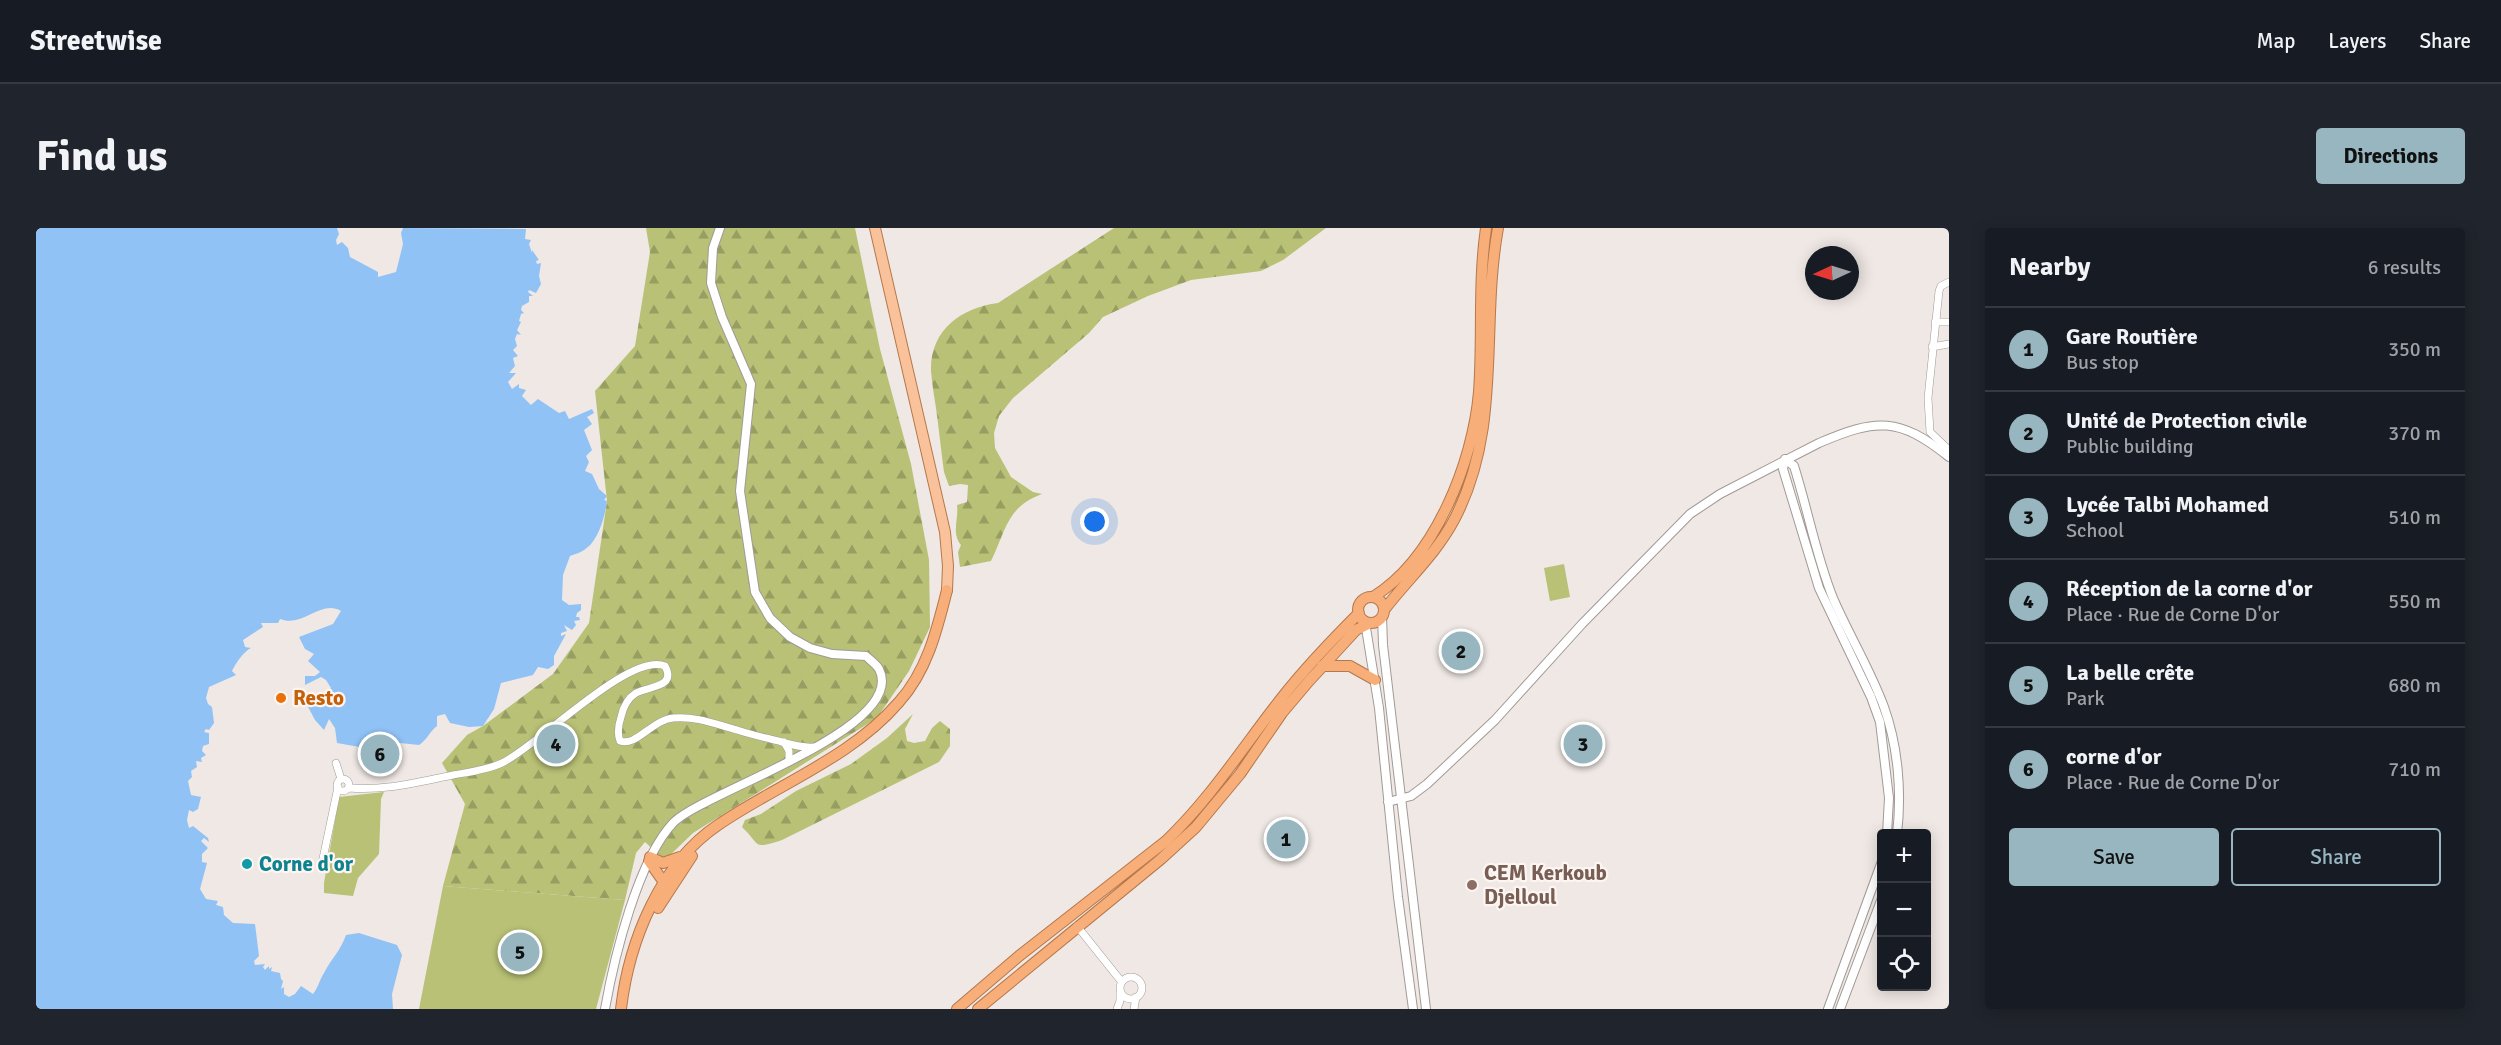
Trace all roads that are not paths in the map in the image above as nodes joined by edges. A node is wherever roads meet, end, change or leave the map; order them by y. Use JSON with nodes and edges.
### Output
{"nodes":[{"id":1,"x":720,"y":228,"type":"edge"},
{"id":2,"x":875,"y":228,"type":"edge"},
{"id":3,"x":1486,"y":228,"type":"edge"},
{"id":4,"x":1498,"y":228,"type":"edge"},
{"id":5,"x":1949,"y":282,"type":"edge"},
{"id":6,"x":1935,"y":322,"type":"junction"},
{"id":7,"x":1949,"y":322,"type":"edge"},
{"id":8,"x":1949,"y":344,"type":"edge"},
{"id":9,"x":1932,"y":347,"type":"junction"},
{"id":10,"x":1949,"y":450,"type":"edge"},
{"id":11,"x":1949,"y":457,"type":"edge"},
{"id":12,"x":1785,"y":459,"type":"junction"},
{"id":13,"x":947,"y":591,"type":"junction"},
{"id":14,"x":1373,"y":597,"type":"junction"},
{"id":15,"x":1383,"y":613,"type":"junction"},
{"id":16,"x":1365,"y":620,"type":"junction"},
{"id":17,"x":1322,"y":666,"type":"junction"},
{"id":18,"x":1861,"y":666,"type":"junction"},
{"id":19,"x":1375,"y":680,"type":"junction"},
{"id":20,"x":784,"y":742,"type":"junction"},
{"id":21,"x":817,"y":747,"type":"junction"},
{"id":22,"x":789,"y":761,"type":"junction"},
{"id":23,"x":336,"y":762,"type":"dead end"},
{"id":24,"x":341,"y":779,"type":"junction"},
{"id":25,"x":338,"y":787,"type":"junction"},
{"id":26,"x":349,"y":788,"type":"junction"},
{"id":27,"x":1401,"y":800,"type":"junction"},
{"id":28,"x":1388,"y":802,"type":"junction"},
{"id":29,"x":1887,"y":829,"type":"edge"},
{"id":30,"x":1898,"y":829,"type":"edge"},
{"id":31,"x":683,"y":856,"type":"junction"},
{"id":32,"x":649,"y":859,"type":"junction"},
{"id":33,"x":321,"y":868,"type":"dead end"},
{"id":34,"x":1877,"y":872,"type":"edge"},
{"id":35,"x":663,"y":881,"type":"junction"},
{"id":36,"x":658,"y":908,"type":"junction"},
{"id":37,"x":1877,"y":909,"type":"edge"},
{"id":38,"x":1077,"y":926,"type":"junction"},
{"id":39,"x":1121,"y":981,"type":"junction"},
{"id":40,"x":1120,"y":992,"type":"junction"},
{"id":41,"x":1136,"y":997,"type":"junction"},
{"id":42,"x":622,"y":1008,"type":"edge"},
{"id":43,"x":605,"y":1009,"type":"edge"},
{"id":44,"x":957,"y":1009,"type":"edge"},
{"id":45,"x":978,"y":1009,"type":"edge"},
{"id":46,"x":1117,"y":1009,"type":"edge"},
{"id":47,"x":1134,"y":1009,"type":"edge"},
{"id":48,"x":1413,"y":1009,"type":"edge"},
{"id":49,"x":1426,"y":1009,"type":"edge"},
{"id":50,"x":1828,"y":1009,"type":"edge"},
{"id":51,"x":1840,"y":1009,"type":"edge"}],
"edges":[{"from":1,"to":21,"type":"street"},
{"from":2,"to":13,"type":"main road"},
{"from":3,"to":14,"type":"highway"},
{"from":4,"to":15,"type":"highway"},
{"from":5,"to":6,"type":"street"},
{"from":6,"to":7,"type":"street"},
{"from":6,"to":9,"type":"street"},
{"from":8,"to":9,"type":"street"},
{"from":9,"to":10,"type":"street"},
{"from":11,"to":12,"type":"street"},
{"from":12,"to":18,"type":"street"},
{"from":12,"to":27,"type":"street"},
{"from":13,"to":31,"type":"highway"},
{"from":13,"to":36,"type":"highway"},
{"from":14,"to":15,"type":"highway"},
{"from":14,"to":16,"type":"highway"},
{"from":15,"to":16,"type":"highway"},
{"from":15,"to":27,"type":"street"},
{"from":16,"to":17,"type":"highway"},
{"from":16,"to":19,"type":"street"},
{"from":16,"to":44,"type":"highway"},
{"from":17,"to":19,"type":"highway"},
{"from":17,"to":38,"type":"highway"},
{"from":18,"to":29,"type":"street"},
{"from":18,"to":30,"type":"street"},
{"from":19,"to":28,"type":"street"},
{"from":20,"to":21,"type":"street"},
{"from":20,"to":22,"type":"street"},
{"from":20,"to":26,"type":"street"},
{"from":21,"to":22,"type":"street"},
{"from":22,"to":32,"type":"street"},
{"from":23,"to":24,"type":"street"},
{"from":24,"to":25,"type":"street"},
{"from":24,"to":26,"type":"street"},
{"from":25,"to":26,"type":"street"},
{"from":25,"to":33,"type":"street"},
{"from":27,"to":28,"type":"street"},
{"from":27,"to":49,"type":"street"},
{"from":28,"to":48,"type":"street"},
{"from":31,"to":32,"type":"highway"},
{"from":31,"to":35,"type":"highway"},
{"from":32,"to":35,"type":"highway"},
{"from":32,"to":43,"type":"street"},
{"from":34,"to":50,"type":"street"},
{"from":35,"to":36,"type":"highway"},
{"from":35,"to":42,"type":"highway"},
{"from":36,"to":42,"type":"highway"},
{"from":37,"to":51,"type":"street"},
{"from":38,"to":39,"type":"street"},
{"from":38,"to":45,"type":"highway"},
{"from":39,"to":40,"type":"street"},
{"from":39,"to":41,"type":"street"},
{"from":40,"to":41,"type":"street"},
{"from":40,"to":46,"type":"street"},
{"from":41,"to":47,"type":"street"}]}
